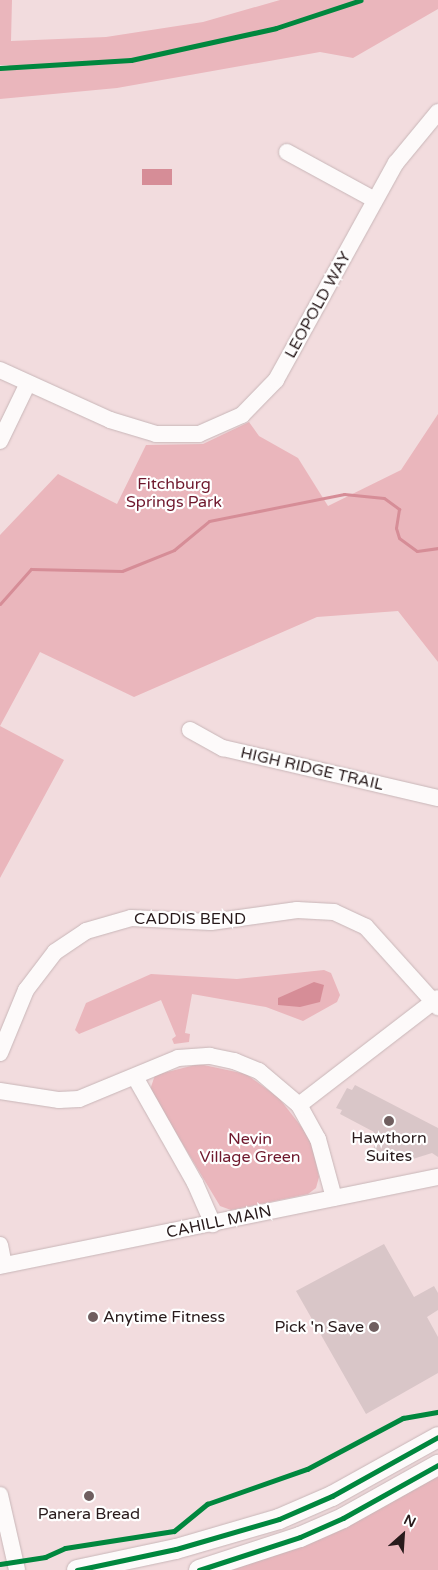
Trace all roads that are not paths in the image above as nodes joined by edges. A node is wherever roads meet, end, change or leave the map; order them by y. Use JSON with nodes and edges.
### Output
{"nodes":[{"id":1,"x":438,"y":112,"type":"edge"},
{"id":2,"x":287,"y":152,"type":"dead end"},
{"id":3,"x":375,"y":200,"type":"junction"},
{"id":4,"x":0,"y":370,"type":"edge"},
{"id":5,"x":28,"y":383,"type":"junction"},
{"id":6,"x":0,"y":442,"type":"edge"},
{"id":7,"x":190,"y":730,"type":"dead end"},
{"id":8,"x":438,"y":798,"type":"edge"},
{"id":9,"x":436,"y":1002,"type":"edge"},
{"id":10,"x":0,"y":1053,"type":"edge"},
{"id":11,"x":135,"y":1077,"type":"junction"},
{"id":12,"x":0,"y":1090,"type":"edge"},
{"id":13,"x":299,"y":1105,"type":"junction"},
{"id":14,"x":438,"y":1177,"type":"edge"},
{"id":15,"x":334,"y":1198,"type":"junction"},
{"id":16,"x":213,"y":1224,"type":"junction"},
{"id":17,"x":0,"y":1245,"type":"edge"},
{"id":18,"x":2,"y":1266,"type":"edge"},
{"id":19,"x":438,"y":1437,"type":"edge"},
{"id":20,"x":438,"y":1465,"type":"edge"},
{"id":21,"x":0,"y":1495,"type":"edge"},
{"id":22,"x":3,"y":1520,"type":"junction"},
{"id":23,"x":0,"y":1539,"type":"edge"},
{"id":24,"x":17,"y":1570,"type":"edge"},
{"id":25,"x":76,"y":1570,"type":"edge"},
{"id":26,"x":199,"y":1570,"type":"edge"}],
"edges":[{"from":1,"to":3,"type":"street","name":"LEOPOLD WAY"},
{"from":2,"to":3,"type":"street"},
{"from":3,"to":5,"type":"street","name":"LEOPOLD WAY"},
{"from":4,"to":5,"type":"street","name":"LEOPOLD WAY"},
{"from":5,"to":6,"type":"street"},
{"from":7,"to":8,"type":"street","name":"HIGH RIDGE TRAIL"},
{"from":9,"to":10,"type":"street","name":"CADDIS BEND"},
{"from":9,"to":13,"type":"street"},
{"from":11,"to":12,"type":"street"},
{"from":11,"to":13,"type":"street"},
{"from":11,"to":16,"type":"street"},
{"from":13,"to":15,"type":"street"},
{"from":14,"to":15,"type":"street","name":"CAHILL MAIN"},
{"from":15,"to":16,"type":"street","name":"CAHILL MAIN"},
{"from":16,"to":18,"type":"street","name":"CAHILL MAIN"},
{"from":17,"to":18,"type":"street"},
{"from":19,"to":25,"type":"main road"},
{"from":20,"to":26,"type":"main road"},
{"from":21,"to":22,"type":"street"},
{"from":22,"to":23,"type":"street"},
{"from":22,"to":24,"type":"street"}]}
